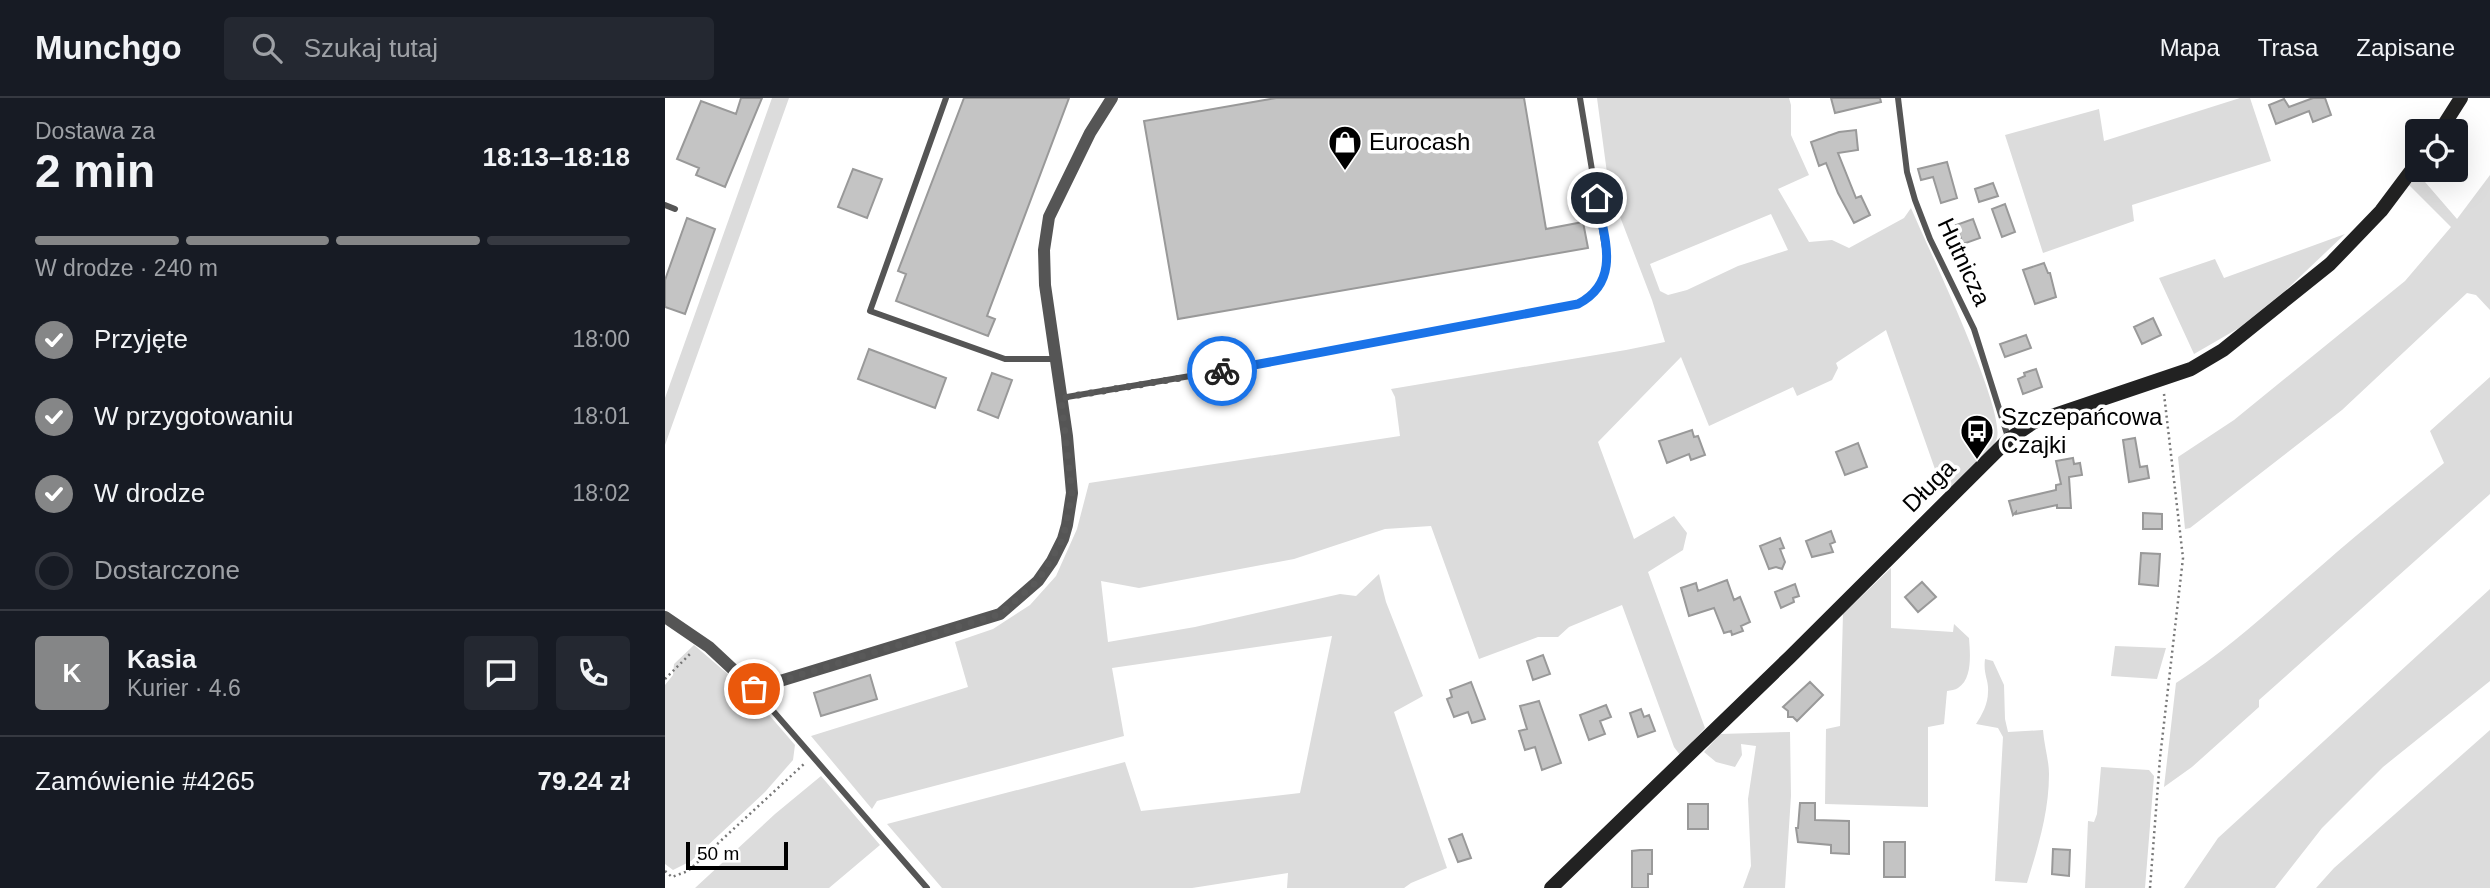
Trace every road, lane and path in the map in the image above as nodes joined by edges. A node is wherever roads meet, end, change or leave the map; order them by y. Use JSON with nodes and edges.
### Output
{"nodes":[{"id":1,"x":946,"y":98,"type":"edge"},
{"id":2,"x":1112,"y":98,"type":"edge"},
{"id":3,"x":1580,"y":98,"type":"edge"},
{"id":4,"x":1898,"y":98,"type":"edge"},
{"id":5,"x":2461,"y":98,"type":"edge"},
{"id":6,"x":2448,"y":119,"type":"edge"},
{"id":7,"x":2405,"y":179,"type":"edge"},
{"id":8,"x":665,"y":205,"type":"edge"},
{"id":9,"x":675,"y":209,"type":"dead end"},
{"id":10,"x":1056,"y":359,"type":"junction"},
{"id":11,"x":2159,"y":379,"type":"junction"},
{"id":12,"x":1061,"y":398,"type":"junction"},
{"id":13,"x":2009,"y":439,"type":"junction"},
{"id":14,"x":665,"y":617,"type":"edge"},
{"id":15,"x":702,"y":642,"type":"junction"},
{"id":16,"x":665,"y":679,"type":"edge"},
{"id":17,"x":754,"y":689,"type":"junction"},
{"id":18,"x":813,"y":755,"type":"junction"},
{"id":19,"x":665,"y":871,"type":"edge"},
{"id":20,"x":927,"y":888,"type":"edge"},
{"id":21,"x":1551,"y":888,"type":"edge"},
{"id":22,"x":2150,"y":888,"type":"edge"}],
"edges":[{"from":1,"to":10,"type":"lane"},
{"from":2,"to":10,"type":"street"},
{"from":3,"to":12,"type":"lane"},
{"from":4,"to":13,"type":"lane","name":"Hutnicza"},
{"from":5,"to":6,"type":"street"},
{"from":7,"to":11,"type":"street","name":"Długa"},
{"from":8,"to":9,"type":"lane"},
{"from":10,"to":12,"type":"street"},
{"from":11,"to":13,"type":"street","name":"Długa"},
{"from":11,"to":22,"type":"path"},
{"from":12,"to":17,"type":"street"},
{"from":13,"to":21,"type":"street","name":"Długa"},
{"from":14,"to":15,"type":"street"},
{"from":15,"to":16,"type":"path"},
{"from":15,"to":17,"type":"street"},
{"from":17,"to":18,"type":"lane"},
{"from":18,"to":19,"type":"path"},
{"from":18,"to":20,"type":"lane"}]}
